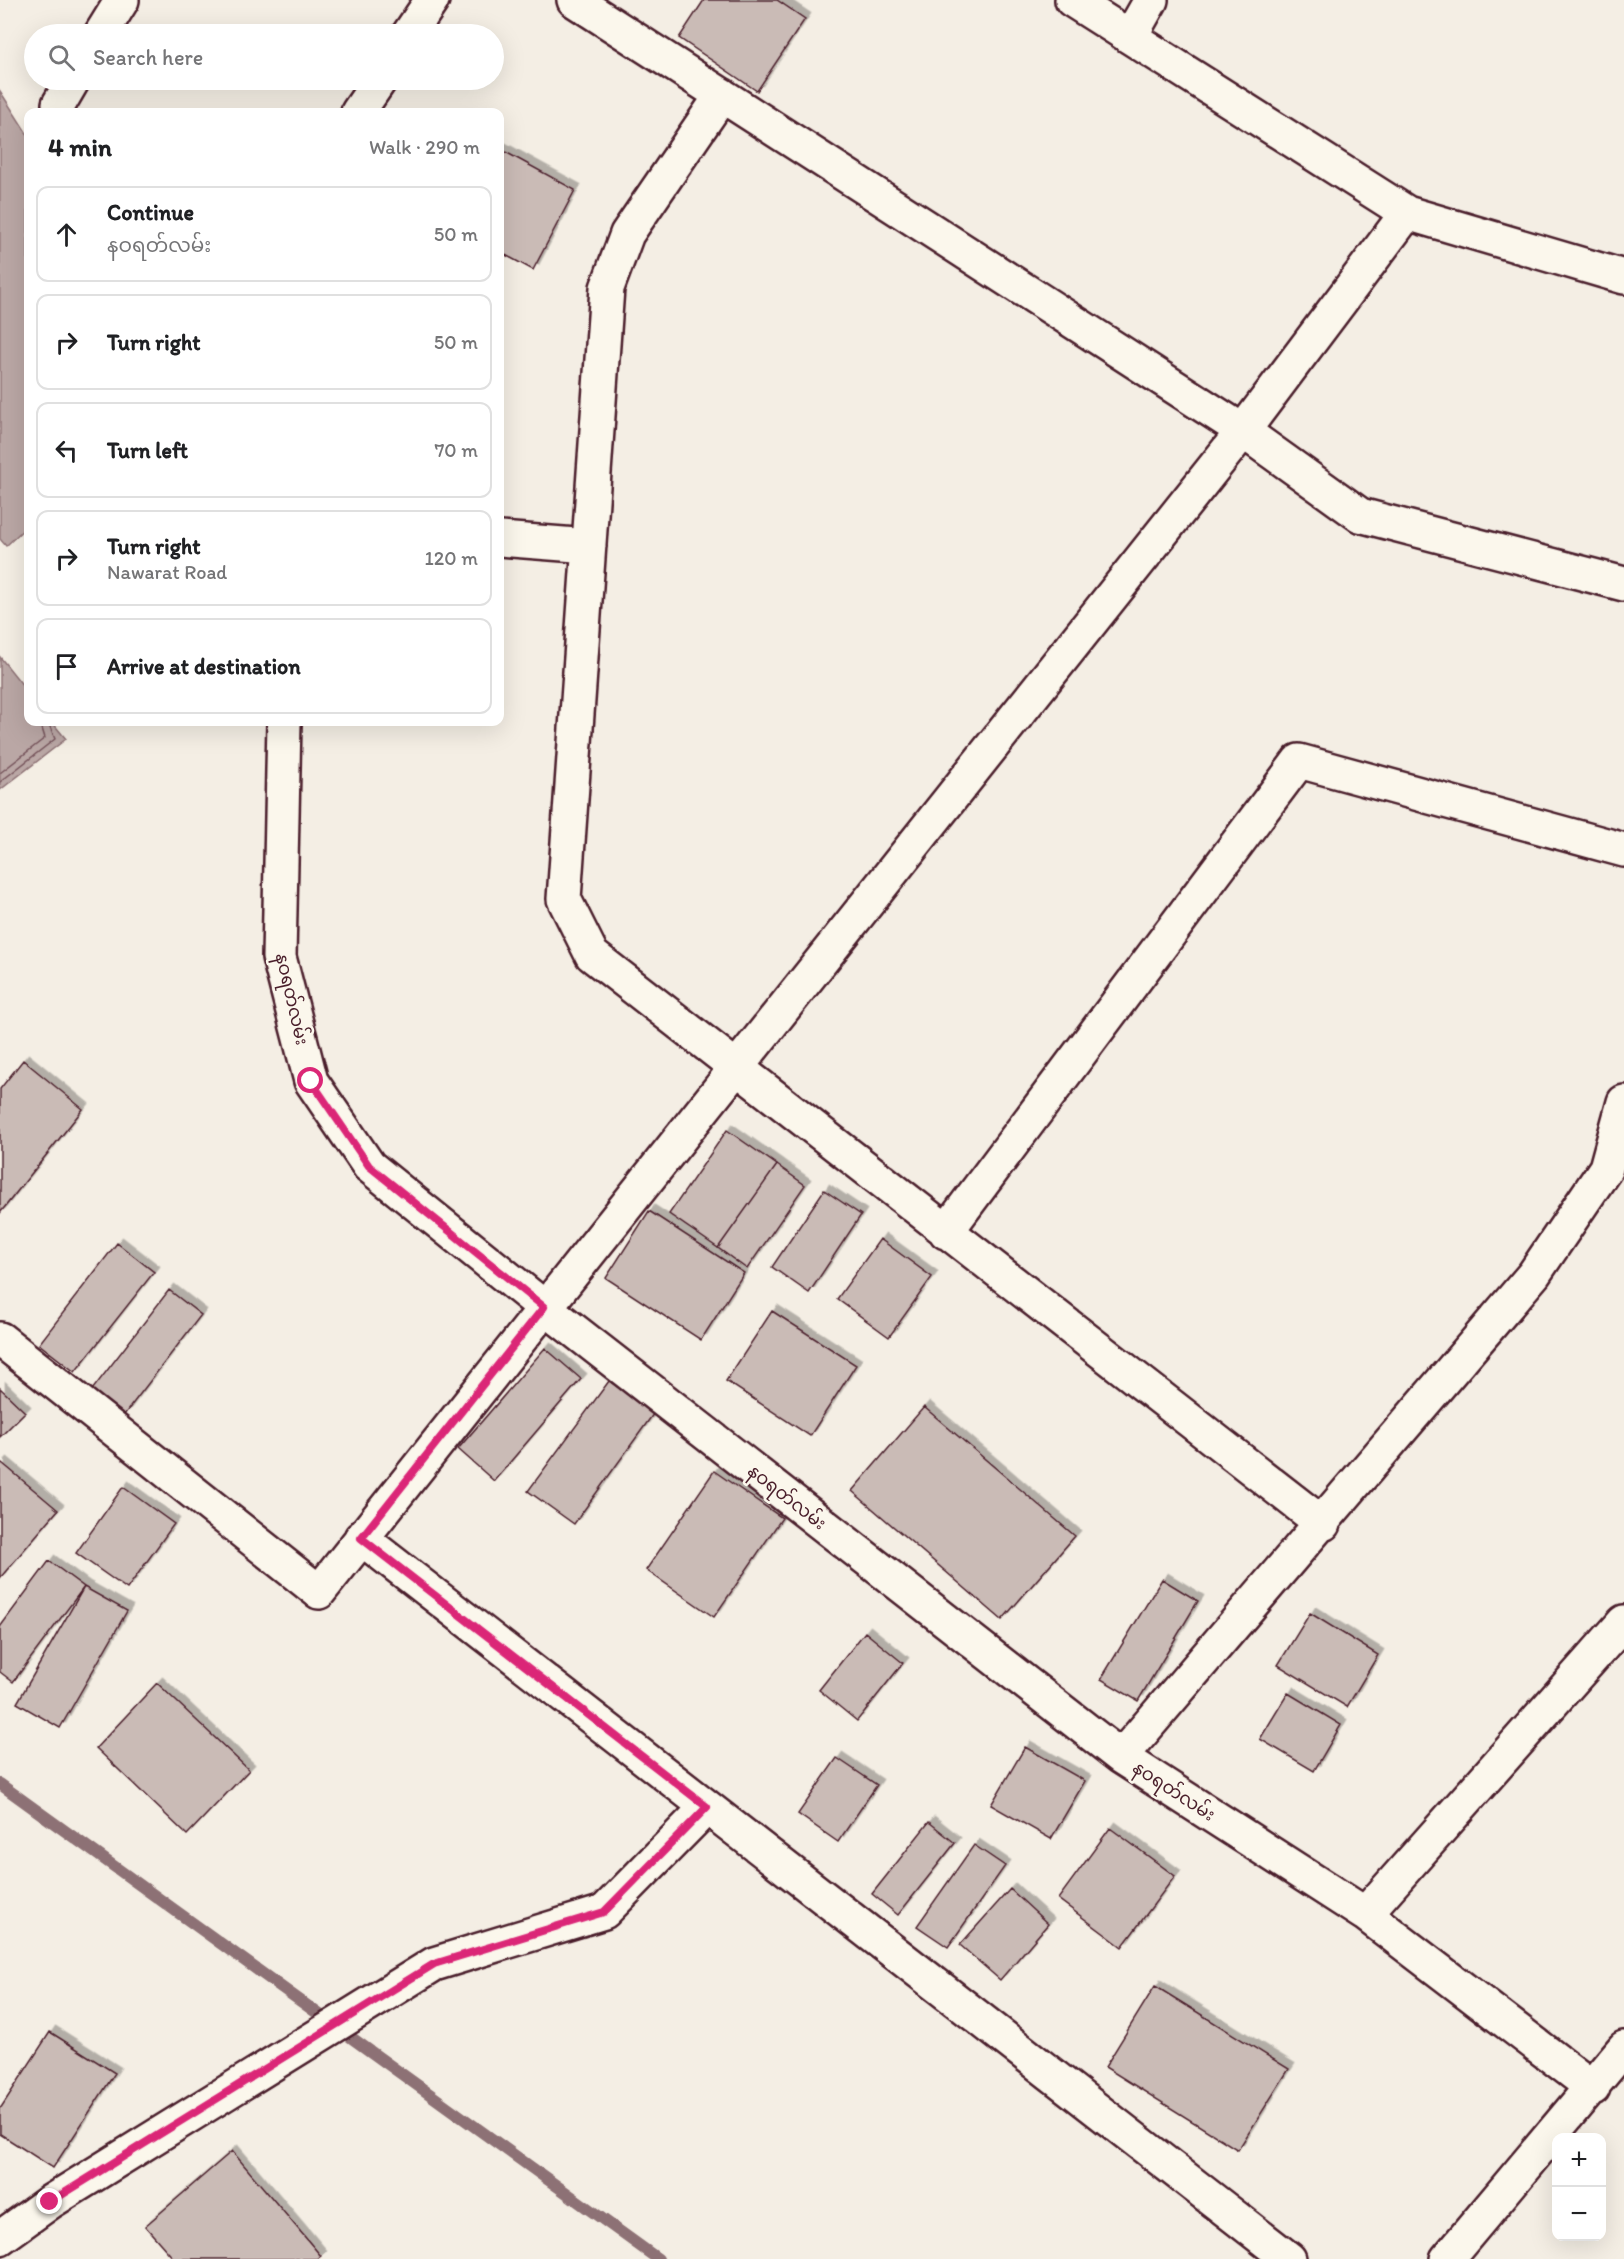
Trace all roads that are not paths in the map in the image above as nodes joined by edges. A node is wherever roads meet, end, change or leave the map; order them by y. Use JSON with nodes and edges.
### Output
{"nodes":[{"id":1,"x":122,"y":0,"type":"edge"},
{"id":2,"x":432,"y":0,"type":"edge"},
{"id":3,"x":574,"y":0,"type":"edge"},
{"id":4,"x":1072,"y":0,"type":"edge"},
{"id":5,"x":1151,"y":0,"type":"edge"},
{"id":6,"x":107,"y":24,"type":"edge"},
{"id":7,"x":416,"y":24,"type":"edge"},
{"id":8,"x":1130,"y":37,"type":"junction"},
{"id":9,"x":373,"y":90,"type":"edge"},
{"id":10,"x":722,"y":95,"type":"junction"},
{"id":11,"x":361,"y":108,"type":"edge"},
{"id":12,"x":1407,"y":213,"type":"junction"},
{"id":13,"x":1624,"y":277,"type":"edge"},
{"id":14,"x":1243,"y":431,"type":"junction"},
{"id":15,"x":504,"y":538,"type":"edge"},
{"id":16,"x":589,"y":546,"type":"junction"},
{"id":17,"x":1624,"y":584,"type":"edge"},
{"id":18,"x":284,"y":726,"type":"edge"},
{"id":19,"x":1624,"y":850,"type":"edge"},
{"id":20,"x":735,"y":1067,"type":"junction"},
{"id":21,"x":1624,"y":1102,"type":"edge"},
{"id":22,"x":946,"y":1232,"type":"junction"},
{"id":23,"x":544,"y":1307,"type":"junction"},
{"id":24,"x":0,"y":1339,"type":"edge"},
{"id":25,"x":1323,"y":1524,"type":"junction"},
{"id":26,"x":361,"y":1538,"type":"junction"},
{"id":27,"x":1624,"y":1622,"type":"edge"},
{"id":28,"x":1121,"y":1756,"type":"junction"},
{"id":29,"x":707,"y":1807,"type":"junction"},
{"id":30,"x":1365,"y":1914,"type":"junction"},
{"id":31,"x":1624,"y":2048,"type":"edge"},
{"id":32,"x":1593,"y":2088,"type":"junction"},
{"id":33,"x":0,"y":2238,"type":"edge"},
{"id":34,"x":1289,"y":2259,"type":"edge"},
{"id":35,"x":1447,"y":2259,"type":"edge"}],
"edges":[{"from":1,"to":6,"type":"street"},
{"from":2,"to":7,"type":"street"},
{"from":3,"to":10,"type":"street"},
{"from":4,"to":8,"type":"street"},
{"from":5,"to":8,"type":"street"},
{"from":8,"to":12,"type":"street"},
{"from":9,"to":11,"type":"street"},
{"from":10,"to":14,"type":"street"},
{"from":10,"to":16,"type":"street"},
{"from":12,"to":13,"type":"street"},
{"from":12,"to":14,"type":"street"},
{"from":14,"to":17,"type":"street"},
{"from":14,"to":20,"type":"street"},
{"from":15,"to":16,"type":"street"},
{"from":16,"to":20,"type":"street"},
{"from":18,"to":23,"type":"street","name":"နဝရတ်လမ်း"},
{"from":19,"to":22,"type":"street"},
{"from":20,"to":22,"type":"street"},
{"from":20,"to":23,"type":"street"},
{"from":21,"to":25,"type":"street"},
{"from":22,"to":25,"type":"street"},
{"from":23,"to":26,"type":"street"},
{"from":23,"to":28,"type":"street","name":"နဝရတ်လမ်း"},
{"from":24,"to":26,"type":"street"},
{"from":25,"to":28,"type":"street"},
{"from":26,"to":29,"type":"street"},
{"from":27,"to":30,"type":"street"},
{"from":28,"to":30,"type":"street","name":"နဝရတ်လမ်း"},
{"from":29,"to":33,"type":"street"},
{"from":29,"to":34,"type":"street"},
{"from":30,"to":32,"type":"street","name":"နဝရတ်လမ်း"},
{"from":31,"to":32,"type":"street"},
{"from":32,"to":35,"type":"street"}]}
